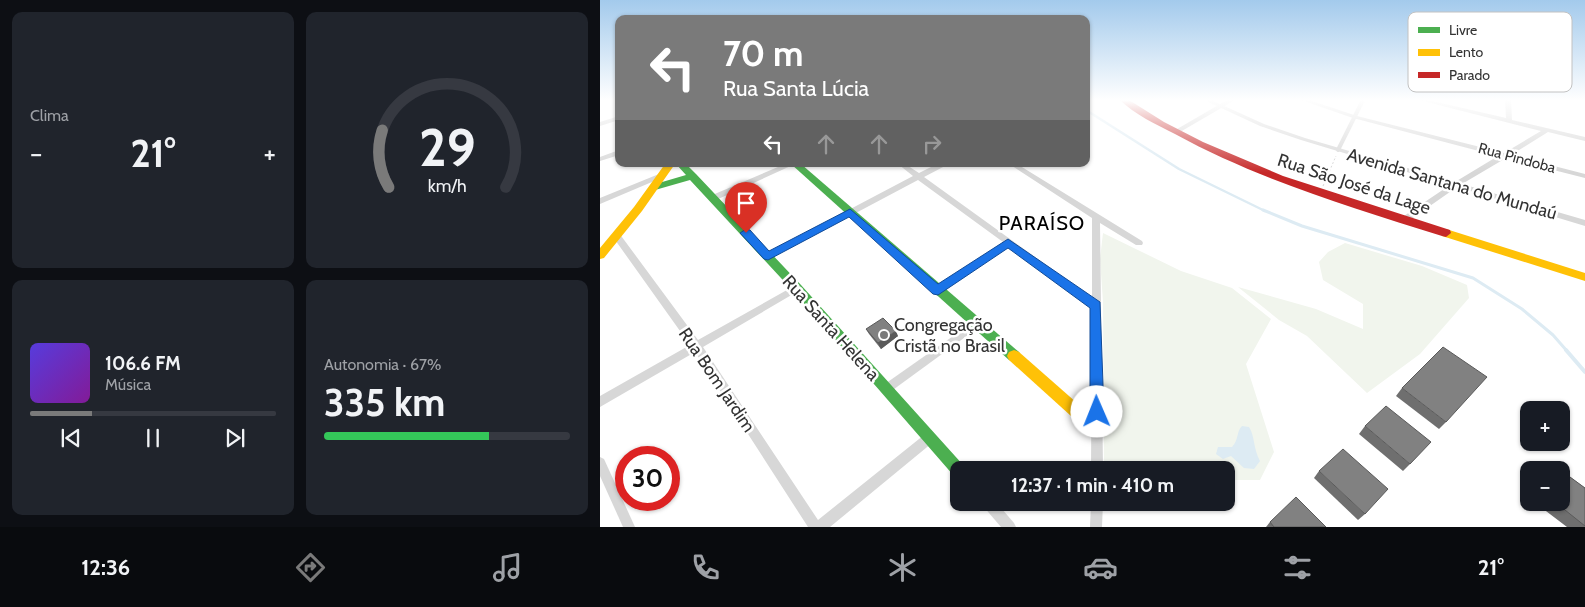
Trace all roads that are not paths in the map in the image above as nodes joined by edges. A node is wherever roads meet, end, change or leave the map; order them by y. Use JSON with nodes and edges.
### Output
{"nodes":[{"id":1,"x":1162,"y":125,"type":"edge"},
{"id":2,"x":1189,"y":125,"type":"edge"},
{"id":3,"x":1261,"y":125,"type":"edge"},
{"id":4,"x":1351,"y":125,"type":"edge"},
{"id":5,"x":1385,"y":125,"type":"edge"},
{"id":6,"x":1524,"y":125,"type":"edge"},
{"id":7,"x":1547,"y":130,"type":"junction"},
{"id":8,"x":1175,"y":133,"type":"junction"},
{"id":9,"x":1585,"y":139,"type":"edge"},
{"id":10,"x":1338,"y":150,"type":"junction"},
{"id":11,"x":615,"y":153,"type":"edge"},
{"id":12,"x":1505,"y":155,"type":"junction"},
{"id":13,"x":600,"y":159,"type":"edge"},
{"id":14,"x":668,"y":167,"type":"edge"},
{"id":15,"x":684,"y":167,"type":"edge"},
{"id":16,"x":784,"y":167,"type":"edge"},
{"id":17,"x":799,"y":167,"type":"edge"},
{"id":18,"x":905,"y":167,"type":"edge"},
{"id":19,"x":936,"y":167,"type":"edge"},
{"id":20,"x":1017,"y":167,"type":"edge"},
{"id":21,"x":662,"y":176,"type":"junction"},
{"id":22,"x":693,"y":176,"type":"junction"},
{"id":23,"x":1585,"y":176,"type":"edge"},
{"id":24,"x":918,"y":177,"type":"junction"},
{"id":25,"x":1455,"y":185,"type":"junction"},
{"id":26,"x":654,"y":187,"type":"junction"},
{"id":27,"x":713,"y":198,"type":"junction"},
{"id":28,"x":600,"y":201,"type":"edge"},
{"id":29,"x":850,"y":212,"type":"junction"},
{"id":30,"x":1096,"y":218,"type":"junction"},
{"id":31,"x":1404,"y":220,"type":"junction"},
{"id":32,"x":1585,"y":223,"type":"edge"},
{"id":33,"x":616,"y":235,"type":"junction"},
{"id":34,"x":1008,"y":243,"type":"junction"},
{"id":35,"x":1140,"y":243,"type":"dead end"},
{"id":36,"x":600,"y":255,"type":"edge"},
{"id":37,"x":768,"y":256,"type":"junction"},
{"id":38,"x":1585,"y":277,"type":"edge"},
{"id":39,"x":797,"y":288,"type":"junction"},
{"id":40,"x":938,"y":290,"type":"junction"},
{"id":41,"x":1096,"y":306,"type":"junction"},
{"id":42,"x":976,"y":324,"type":"junction"},
{"id":43,"x":697,"y":347,"type":"junction"},
{"id":44,"x":886,"y":389,"type":"junction"},
{"id":45,"x":600,"y":402,"type":"edge"},
{"id":46,"x":1097,"y":430,"type":"junction"},
{"id":47,"x":928,"y":439,"type":"junction"},
{"id":48,"x":1097,"y":461,"type":"edge"},
{"id":49,"x":950,"y":462,"type":"edge"},
{"id":50,"x":600,"y":463,"type":"edge"},
{"id":51,"x":995,"y":511,"type":"edge"},
{"id":52,"x":1096,"y":511,"type":"edge"},
{"id":53,"x":629,"y":527,"type":"edge"},
{"id":54,"x":815,"y":527,"type":"edge"},
{"id":55,"x":820,"y":527,"type":"edge"},
{"id":56,"x":1010,"y":527,"type":"edge"},
{"id":57,"x":1096,"y":527,"type":"edge"}],
"edges":[{"from":1,"to":8,"type":"street","name":"Rua São José da Lage"},
{"from":2,"to":8,"type":"lane"},
{"from":3,"to":10,"type":"street","name":"Avenida Santana do Mundaú"},
{"from":4,"to":10,"type":"lane"},
{"from":5,"to":12,"type":"street","name":"Rua Pindoba"},
{"from":6,"to":7,"type":"street"},
{"from":7,"to":9,"type":"street"},
{"from":7,"to":12,"type":"street"},
{"from":8,"to":31,"type":"street","name":"Rua São José da Lage"},
{"from":10,"to":25,"type":"street","name":"Avenida Santana do Mundaú"},
{"from":11,"to":13,"type":"street"},
{"from":12,"to":23,"type":"street","name":"Rua Pindoba"},
{"from":12,"to":25,"type":"street"},
{"from":14,"to":21,"type":"street"},
{"from":15,"to":22,"type":"street","name":"Rua Santa Helena"},
{"from":16,"to":27,"type":"street"},
{"from":17,"to":29,"type":"street"},
{"from":18,"to":24,"type":"street"},
{"from":19,"to":24,"type":"street"},
{"from":20,"to":30,"type":"street"},
{"from":21,"to":26,"type":"street"},
{"from":21,"to":28,"type":"street"},
{"from":22,"to":26,"type":"street"},
{"from":22,"to":27,"type":"street","name":"Rua Santa Helena"},
{"from":24,"to":29,"type":"street"},
{"from":24,"to":34,"type":"street"},
{"from":25,"to":31,"type":"street"},
{"from":25,"to":32,"type":"street","name":"Avenida Santana do Mundaú"},
{"from":26,"to":33,"type":"street"},
{"from":27,"to":37,"type":"street","name":"Rua Santa Helena"},
{"from":29,"to":37,"type":"street"},
{"from":29,"to":40,"type":"street"},
{"from":30,"to":35,"type":"street"},
{"from":30,"to":41,"type":"street"},
{"from":31,"to":38,"type":"street","name":"Rua São José da Lage"},
{"from":33,"to":36,"type":"street"},
{"from":33,"to":43,"type":"street","name":"Rua Bom Jardim"},
{"from":34,"to":40,"type":"street"},
{"from":34,"to":41,"type":"street"},
{"from":37,"to":39,"type":"street","name":"Rua Santa Helena"},
{"from":39,"to":43,"type":"street"},
{"from":39,"to":44,"type":"street","name":"Rua Santa Helena"},
{"from":40,"to":42,"type":"street"},
{"from":41,"to":46,"type":"street"},
{"from":42,"to":44,"type":"street"},
{"from":42,"to":46,"type":"street"},
{"from":43,"to":45,"type":"street"},
{"from":43,"to":54,"type":"street","name":"Rua Bom Jardim"},
{"from":44,"to":47,"type":"street","name":"Rua Santa Helena"},
{"from":46,"to":48,"type":"street"},
{"from":47,"to":49,"type":"street","name":"Rua Santa Helena"},
{"from":47,"to":55,"type":"street"},
{"from":50,"to":53,"type":"street"},
{"from":51,"to":56,"type":"street"},
{"from":52,"to":57,"type":"street"}]}
